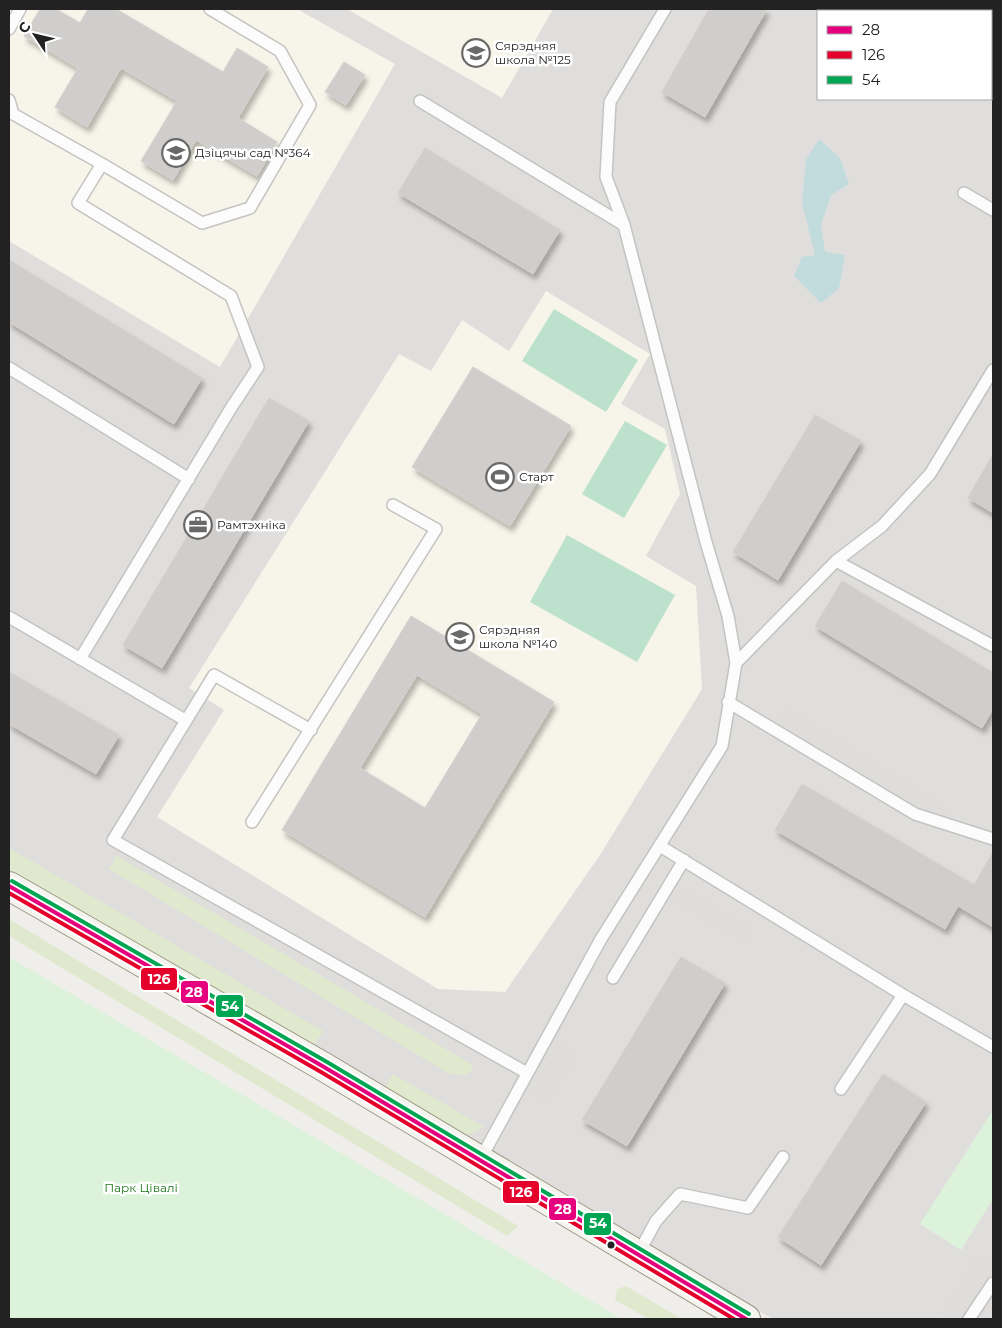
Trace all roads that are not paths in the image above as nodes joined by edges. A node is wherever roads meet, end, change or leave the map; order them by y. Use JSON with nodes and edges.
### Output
{"nodes":[{"id":1,"x":20,"y":9,"type":"edge"},
{"id":2,"x":210,"y":9,"type":"edge"},
{"id":3,"x":665,"y":9,"type":"edge"},
{"id":4,"x":9,"y":29,"type":"edge"},
{"id":5,"x":9,"y":100,"type":"edge"},
{"id":6,"x":420,"y":101,"type":"dead end"},
{"id":7,"x":102,"y":164,"type":"junction"},
{"id":8,"x":964,"y":193,"type":"dead end"},
{"id":9,"x":993,"y":210,"type":"edge"},
{"id":10,"x":624,"y":225,"type":"junction"},
{"id":11,"x":9,"y":368,"type":"edge"},
{"id":12,"x":993,"y":370,"type":"edge"},
{"id":13,"x":189,"y":479,"type":"junction"},
{"id":14,"x":393,"y":505,"type":"dead end"},
{"id":15,"x":836,"y":561,"type":"junction"},
{"id":16,"x":9,"y":617,"type":"edge"},
{"id":17,"x":993,"y":646,"type":"edge"},
{"id":18,"x":80,"y":659,"type":"junction"},
{"id":19,"x":736,"y":663,"type":"junction"},
{"id":20,"x":728,"y":702,"type":"junction"},
{"id":21,"x":185,"y":720,"type":"junction"},
{"id":22,"x":311,"y":730,"type":"junction"},
{"id":23,"x":252,"y":822,"type":"dead end"},
{"id":24,"x":993,"y":839,"type":"edge"},
{"id":25,"x":660,"y":846,"type":"junction"},
{"id":26,"x":684,"y":860,"type":"junction"},
{"id":27,"x":9,"y":886,"type":"edge"},
{"id":28,"x":613,"y":978,"type":"dead end"},
{"id":29,"x":903,"y":995,"type":"junction"},
{"id":30,"x":993,"y":1048,"type":"edge"},
{"id":31,"x":527,"y":1073,"type":"junction"},
{"id":32,"x":840,"y":1089,"type":"dead end"},
{"id":33,"x":783,"y":1157,"type":"dead end"},
{"id":34,"x":480,"y":1160,"type":"junction"},
{"id":35,"x":638,"y":1254,"type":"junction"},
{"id":36,"x":993,"y":1283,"type":"edge"},
{"id":37,"x":746,"y":1319,"type":"edge"},
{"id":38,"x":969,"y":1319,"type":"edge"}],
"edges":[{"from":1,"to":4,"type":"lane"},
{"from":2,"to":7,"type":"lane"},
{"from":3,"to":10,"type":"lane"},
{"from":5,"to":7,"type":"lane"},
{"from":6,"to":10,"type":"lane"},
{"from":7,"to":13,"type":"lane"},
{"from":8,"to":9,"type":"lane"},
{"from":10,"to":19,"type":"lane"},
{"from":11,"to":13,"type":"lane"},
{"from":12,"to":15,"type":"lane"},
{"from":13,"to":18,"type":"lane"},
{"from":14,"to":22,"type":"lane"},
{"from":15,"to":17,"type":"lane"},
{"from":15,"to":19,"type":"lane"},
{"from":16,"to":18,"type":"lane"},
{"from":18,"to":21,"type":"lane"},
{"from":19,"to":20,"type":"lane"},
{"from":20,"to":24,"type":"lane"},
{"from":20,"to":25,"type":"lane"},
{"from":21,"to":22,"type":"lane"},
{"from":21,"to":31,"type":"lane"},
{"from":22,"to":23,"type":"lane"},
{"from":25,"to":26,"type":"lane"},
{"from":25,"to":31,"type":"lane"},
{"from":26,"to":28,"type":"lane"},
{"from":26,"to":29,"type":"lane"},
{"from":27,"to":34,"type":"main road"},
{"from":29,"to":30,"type":"lane"},
{"from":29,"to":32,"type":"lane"},
{"from":31,"to":34,"type":"lane"},
{"from":33,"to":35,"type":"lane"},
{"from":34,"to":35,"type":"main road"},
{"from":35,"to":37,"type":"main road"},
{"from":36,"to":38,"type":"lane"}]}
